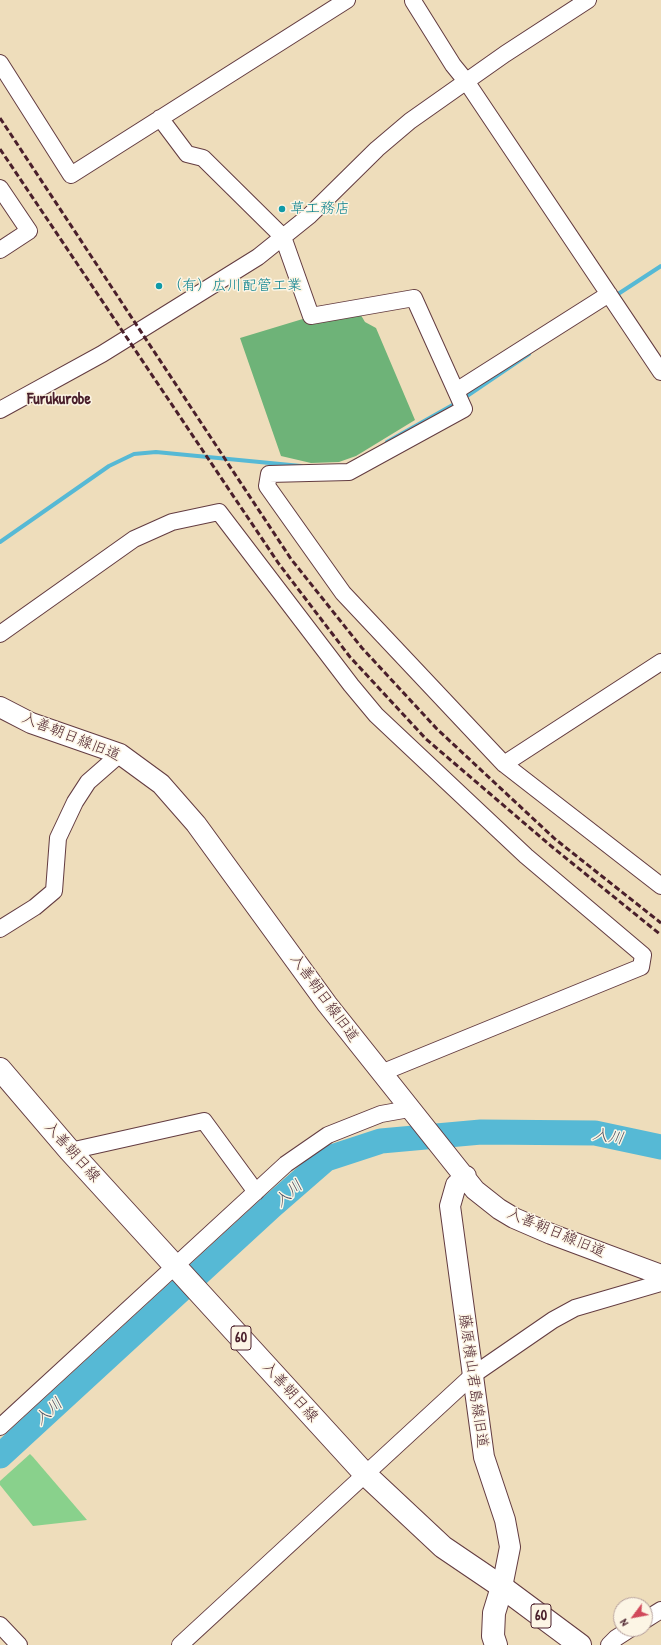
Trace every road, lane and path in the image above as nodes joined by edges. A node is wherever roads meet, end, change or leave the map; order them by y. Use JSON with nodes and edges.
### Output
{"nodes":[{"id":1,"x":347,"y":0,"type":"edge"},
{"id":2,"x":413,"y":0,"type":"edge"},
{"id":3,"x":588,"y":0,"type":"edge"},
{"id":4,"x":0,"y":63,"type":"edge"},
{"id":5,"x":466,"y":81,"type":"junction"},
{"id":6,"x":160,"y":118,"type":"junction"},
{"id":7,"x":0,"y":188,"type":"edge"},
{"id":8,"x":283,"y":237,"type":"junction"},
{"id":9,"x":0,"y":250,"type":"edge"},
{"id":10,"x":609,"y":294,"type":"junction"},
{"id":11,"x":661,"y":372,"type":"edge"},
{"id":12,"x":456,"y":390,"type":"junction"},
{"id":13,"x":0,"y":410,"type":"edge"},
{"id":14,"x":0,"y":634,"type":"edge"},
{"id":15,"x":661,"y":662,"type":"edge"},
{"id":16,"x":0,"y":707,"type":"edge"},
{"id":17,"x":120,"y":754,"type":"junction"},
{"id":18,"x":504,"y":764,"type":"junction"},
{"id":19,"x":661,"y":886,"type":"edge"},
{"id":20,"x":0,"y":929,"type":"edge"},
{"id":21,"x":0,"y":1068,"type":"edge"},
{"id":22,"x":381,"y":1073,"type":"junction"},
{"id":23,"x":413,"y":1114,"type":"junction"},
{"id":24,"x":70,"y":1151,"type":"junction"},
{"id":25,"x":466,"y":1176,"type":"junction"},
{"id":26,"x":256,"y":1192,"type":"junction"},
{"id":27,"x":176,"y":1266,"type":"junction"},
{"id":28,"x":661,"y":1275,"type":"edge"},
{"id":29,"x":661,"y":1284,"type":"edge"},
{"id":30,"x":474,"y":1375,"type":"junction"},
{"id":31,"x":0,"y":1427,"type":"edge"},
{"id":32,"x":365,"y":1474,"type":"junction"},
{"id":33,"x":502,"y":1587,"type":"junction"},
{"id":34,"x":0,"y":1625,"type":"edge"},
{"id":35,"x":618,"y":1637,"type":"edge"},
{"id":36,"x":19,"y":1645,"type":"edge"},
{"id":37,"x":180,"y":1645,"type":"edge"},
{"id":38,"x":496,"y":1645,"type":"edge"},
{"id":39,"x":580,"y":1645,"type":"edge"},
{"id":40,"x":609,"y":1645,"type":"edge"}],
"edges":[{"from":1,"to":6,"type":"street"},
{"from":2,"to":5,"type":"street"},
{"from":3,"to":5,"type":"street"},
{"from":4,"to":6,"type":"street"},
{"from":5,"to":8,"type":"street"},
{"from":5,"to":10,"type":"street"},
{"from":6,"to":8,"type":"street"},
{"from":7,"to":9,"type":"street"},
{"from":8,"to":12,"type":"street"},
{"from":8,"to":13,"type":"street"},
{"from":10,"to":11,"type":"street"},
{"from":10,"to":12,"type":"street"},
{"from":12,"to":18,"type":"street"},
{"from":14,"to":22,"type":"street"},
{"from":15,"to":18,"type":"street"},
{"from":16,"to":17,"type":"street","name":"入善朝日線旧道"},
{"from":17,"to":20,"type":"street"},
{"from":17,"to":22,"type":"street","name":"入善朝日線旧道"},
{"from":18,"to":19,"type":"street"},
{"from":21,"to":24,"type":"main road","name":"入善朝日線","number":"60"},
{"from":22,"to":23,"type":"street","name":"入善朝日線旧道"},
{"from":23,"to":25,"type":"street","name":"入善朝日線旧道"},
{"from":23,"to":26,"type":"street"},
{"from":24,"to":26,"type":"street"},
{"from":24,"to":27,"type":"main road","name":"入善朝日線","number":"60"},
{"from":25,"to":28,"type":"street","name":"入善朝日線旧道"},
{"from":25,"to":30,"type":"street","name":"藤原横山君島線旧道"},
{"from":26,"to":27,"type":"street"},
{"from":27,"to":31,"type":"street"},
{"from":27,"to":32,"type":"main road","name":"入善朝日線","number":"60"},
{"from":29,"to":30,"type":"street"},
{"from":30,"to":32,"type":"street"},
{"from":30,"to":33,"type":"street","name":"藤原横山君島線旧道"},
{"from":32,"to":33,"type":"main road","name":"入善朝日線","number":"60"},
{"from":32,"to":37,"type":"street"},
{"from":33,"to":38,"type":"main road"},
{"from":33,"to":39,"type":"main road","name":"入善朝日線","number":"60"},
{"from":34,"to":36,"type":"street"},
{"from":35,"to":40,"type":"street"}]}
